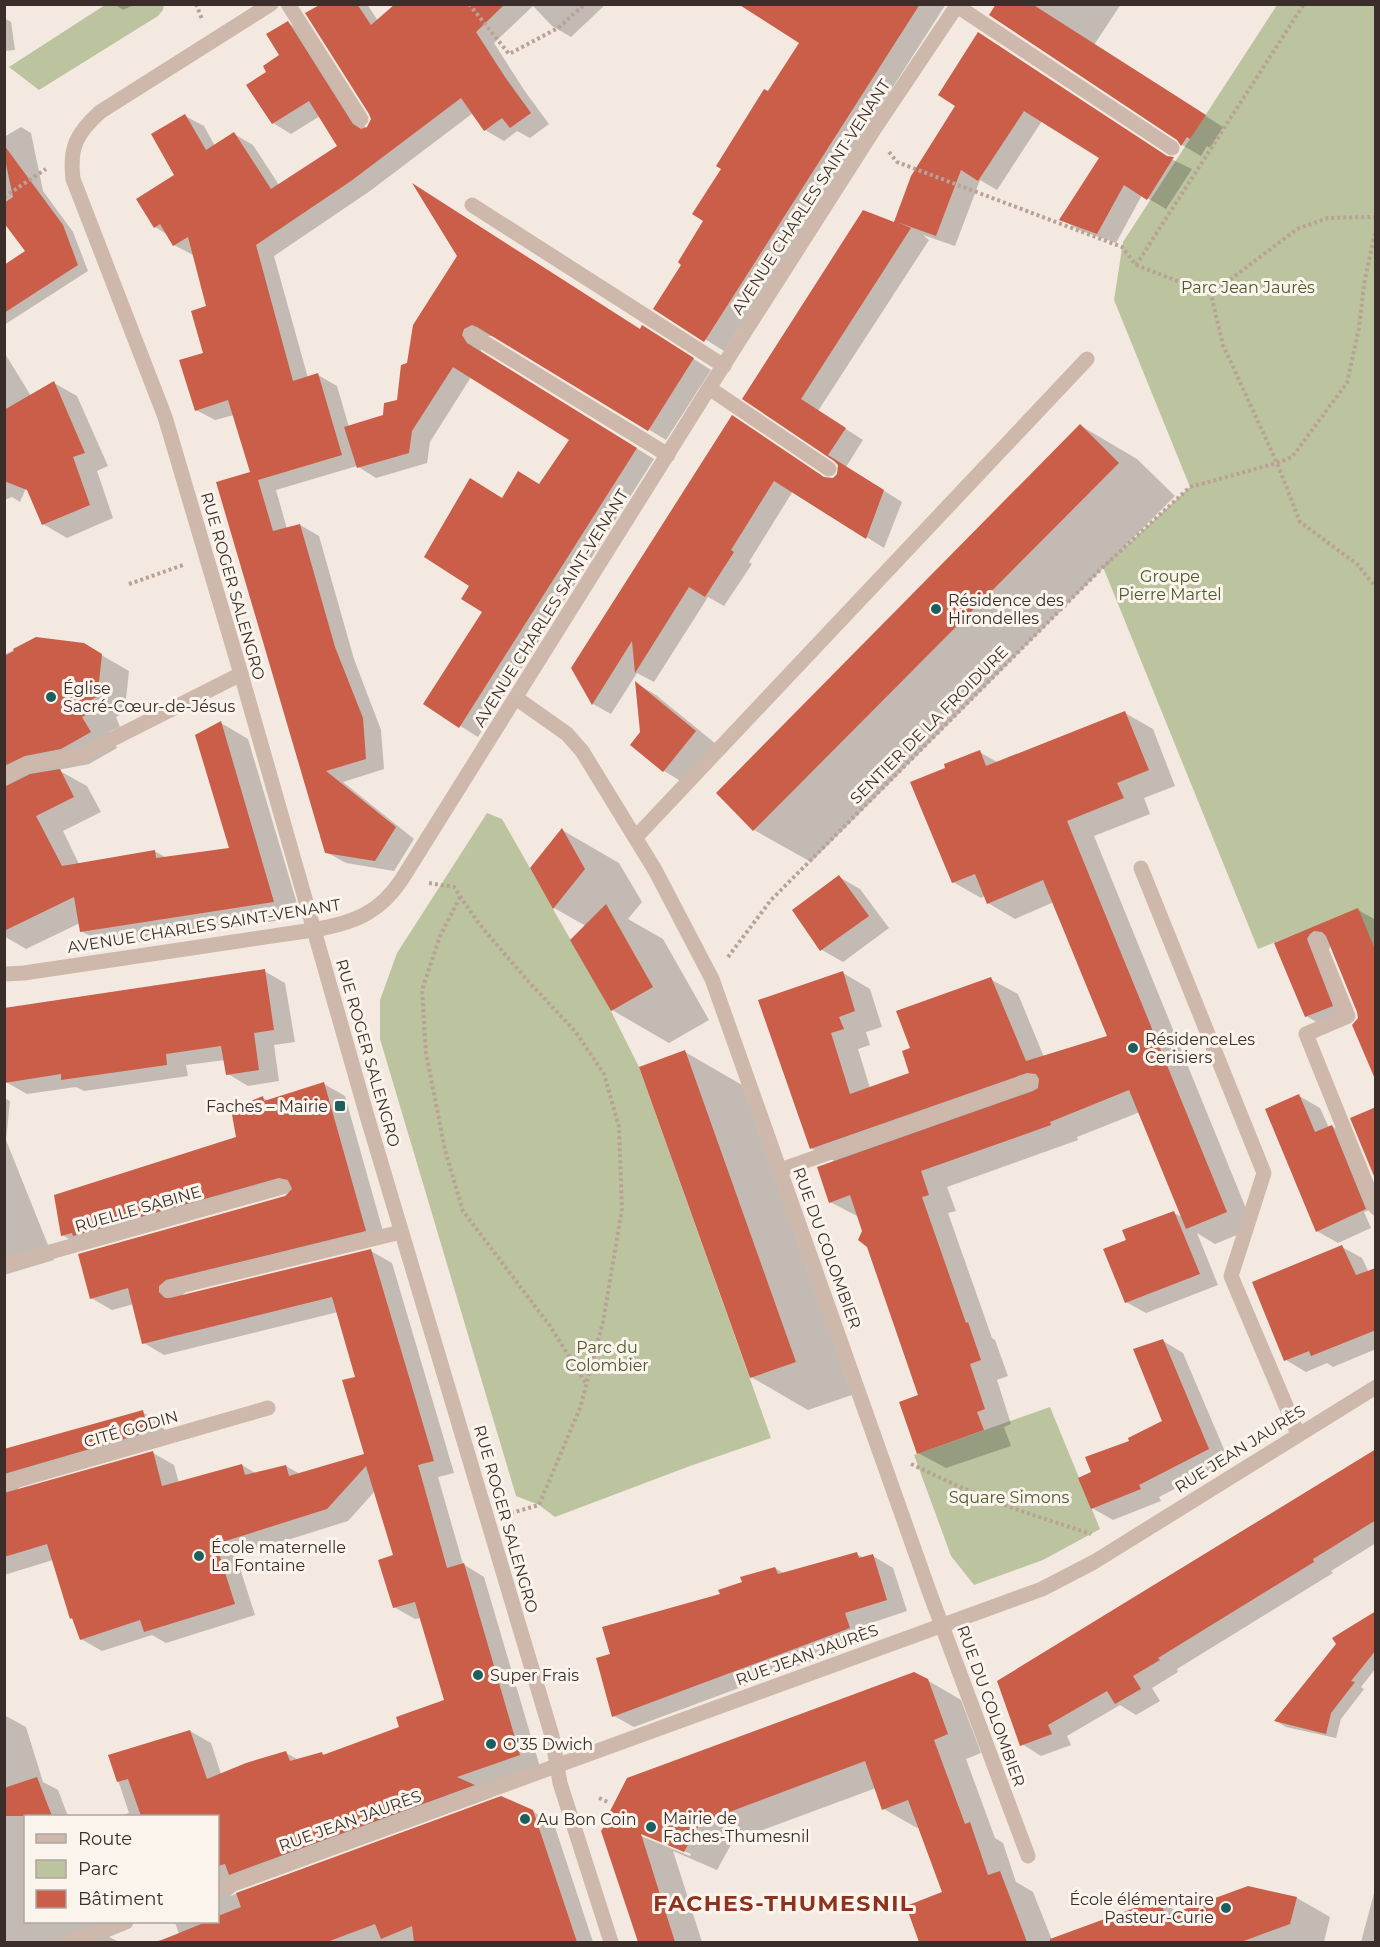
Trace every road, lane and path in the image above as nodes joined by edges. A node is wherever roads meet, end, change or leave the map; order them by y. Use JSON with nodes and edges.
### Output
{"nodes":[{"id":1,"x":271,"y":4,"type":"edge"},
{"id":2,"x":288,"y":4,"type":"edge"},
{"id":3,"x":469,"y":4,"type":"edge"},
{"id":4,"x":585,"y":4,"type":"edge"},
{"id":5,"x":1304,"y":4,"type":"edge"},
{"id":6,"x":957,"y":5,"type":"edge"},
{"id":7,"x":361,"y":119,"type":"dead end"},
{"id":8,"x":873,"y":132,"type":"junction"},
{"id":9,"x":74,"y":144,"type":"junction"},
{"id":10,"x":1172,"y":148,"type":"dead end"},
{"id":11,"x":4,"y":197,"type":"edge"},
{"id":12,"x":472,"y":205,"type":"dead end"},
{"id":13,"x":1376,"y":217,"type":"edge"},
{"id":14,"x":1376,"y":228,"type":"edge"},
{"id":15,"x":1136,"y":265,"type":"junction"},
{"id":16,"x":1211,"y":294,"type":"junction"},
{"id":17,"x":472,"y":335,"type":"dead end"},
{"id":18,"x":1087,"y":359,"type":"dead end"},
{"id":19,"x":724,"y":366,"type":"junction"},
{"id":20,"x":709,"y":388,"type":"junction"},
{"id":21,"x":668,"y":455,"type":"junction"},
{"id":22,"x":1276,"y":464,"type":"junction"},
{"id":23,"x":829,"y":469,"type":"dead end"},
{"id":24,"x":206,"y":557,"type":"junction"},
{"id":25,"x":129,"y":584,"type":"dead end"},
{"id":26,"x":1376,"y":588,"type":"edge"},
{"id":27,"x":241,"y":674,"type":"junction"},
{"id":28,"x":516,"y":698,"type":"junction"},
{"id":29,"x":4,"y":777,"type":"edge"},
{"id":30,"x":636,"y":837,"type":"junction"},
{"id":31,"x":1141,"y":868,"type":"dead end"},
{"id":32,"x":402,"y":879,"type":"junction"},
{"id":33,"x":460,"y":896,"type":"junction"},
{"id":34,"x":314,"y":930,"type":"junction"},
{"id":35,"x":1317,"y":940,"type":"dead end"},
{"id":36,"x":4,"y":974,"type":"edge"},
{"id":37,"x":712,"y":979,"type":"junction"},
{"id":38,"x":1030,"y":1082,"type":"dead end"},
{"id":39,"x":780,"y":1170,"type":"junction"},
{"id":40,"x":282,"y":1188,"type":"dead end"},
{"id":41,"x":1376,"y":1208,"type":"edge"},
{"id":42,"x":402,"y":1232,"type":"junction"},
{"id":43,"x":4,"y":1265,"type":"edge"},
{"id":44,"x":168,"y":1289,"type":"dead end"},
{"id":45,"x":587,"y":1385,"type":"junction"},
{"id":46,"x":1376,"y":1387,"type":"edge"},
{"id":47,"x":268,"y":1408,"type":"dead end"},
{"id":48,"x":1298,"y":1434,"type":"junction"},
{"id":49,"x":879,"y":1448,"type":"junction"},
{"id":50,"x":4,"y":1484,"type":"edge"},
{"id":51,"x":479,"y":1494,"type":"junction"},
{"id":52,"x":1127,"y":1541,"type":"junction"},
{"id":53,"x":942,"y":1625,"type":"junction"},
{"id":54,"x":556,"y":1766,"type":"junction"},
{"id":55,"x":599,"y":1798,"type":"dead end"},
{"id":56,"x":610,"y":1803,"type":"dead end"},
{"id":57,"x":1028,"y":1856,"type":"dead end"},
{"id":58,"x":219,"y":1888,"type":"edge"},
{"id":59,"x":123,"y":1923,"type":"edge"},
{"id":60,"x":68,"y":1942,"type":"edge"},
{"id":61,"x":611,"y":1942,"type":"edge"}],
"edges":[{"from":1,"to":9,"type":"street"},
{"from":2,"to":7,"type":"street"},
{"from":3,"to":4,"type":"path"},
{"from":5,"to":15,"type":"path"},
{"from":6,"to":8,"type":"street","name":"AVENUE CHARLES SAINT-VENANT"},
{"from":6,"to":10,"type":"street"},
{"from":8,"to":15,"type":"path"},
{"from":8,"to":19,"type":"street","name":"AVENUE CHARLES SAINT-VENANT"},
{"from":9,"to":11,"type":"path"},
{"from":9,"to":24,"type":"street","name":"RUE ROGER SALENGRO"},
{"from":12,"to":19,"type":"street"},
{"from":13,"to":16,"type":"path"},
{"from":14,"to":22,"type":"path"},
{"from":15,"to":16,"type":"path"},
{"from":16,"to":22,"type":"path"},
{"from":17,"to":21,"type":"street"},
{"from":18,"to":30,"type":"street"},
{"from":19,"to":20,"type":"street","name":"AVENUE CHARLES SAINT-VENANT"},
{"from":20,"to":21,"type":"street","name":"AVENUE CHARLES SAINT-VENANT"},
{"from":20,"to":23,"type":"street"},
{"from":21,"to":28,"type":"street","name":"AVENUE CHARLES SAINT-VENANT"},
{"from":22,"to":26,"type":"path"},
{"from":22,"to":37,"type":"path","name":"SENTIER DE LA FROIDURE"},
{"from":24,"to":25,"type":"path"},
{"from":24,"to":27,"type":"street","name":"RUE ROGER SALENGRO"},
{"from":27,"to":29,"type":"street"},
{"from":27,"to":34,"type":"street","name":"RUE ROGER SALENGRO"},
{"from":28,"to":30,"type":"street","name":"RUE DU COLOMBIER"},
{"from":28,"to":32,"type":"street","name":"AVENUE CHARLES SAINT-VENANT"},
{"from":30,"to":37,"type":"street","name":"RUE DU COLOMBIER"},
{"from":31,"to":48,"type":"street"},
{"from":32,"to":33,"type":"path"},
{"from":32,"to":34,"type":"street","name":"AVENUE CHARLES SAINT-VENANT"},
{"from":33,"to":45,"type":"path"},
{"from":33,"to":45,"type":"path"},
{"from":34,"to":36,"type":"street","name":"AVENUE CHARLES SAINT-VENANT"},
{"from":34,"to":42,"type":"street","name":"RUE ROGER SALENGRO"},
{"from":35,"to":41,"type":"street"},
{"from":37,"to":39,"type":"street","name":"RUE DU COLOMBIER"},
{"from":38,"to":39,"type":"street"},
{"from":39,"to":49,"type":"street","name":"RUE DU COLOMBIER"},
{"from":40,"to":43,"type":"street","name":"RUELLE SABINE"},
{"from":42,"to":44,"type":"street"},
{"from":42,"to":51,"type":"street","name":"RUE ROGER SALENGRO"},
{"from":45,"to":51,"type":"path"},
{"from":46,"to":48,"type":"street","name":"RUE JEAN JAURÈS"},
{"from":47,"to":50,"type":"street","name":"CITÉ GODIN"},
{"from":48,"to":52,"type":"street","name":"RUE JEAN JAURÈS"},
{"from":49,"to":52,"type":"path"},
{"from":49,"to":53,"type":"street","name":"RUE DU COLOMBIER"},
{"from":51,"to":54,"type":"street","name":"RUE ROGER SALENGRO"},
{"from":52,"to":53,"type":"street","name":"RUE JEAN JAURÈS"},
{"from":53,"to":54,"type":"street","name":"RUE JEAN JAURÈS"},
{"from":53,"to":57,"type":"street","name":"RUE DU COLOMBIER"},
{"from":54,"to":58,"type":"street","name":"RUE JEAN JAURÈS"},
{"from":54,"to":61,"type":"street","name":"RUE ROGER SALENGRO"},
{"from":55,"to":56,"type":"path"},
{"from":59,"to":60,"type":"street"}]}
